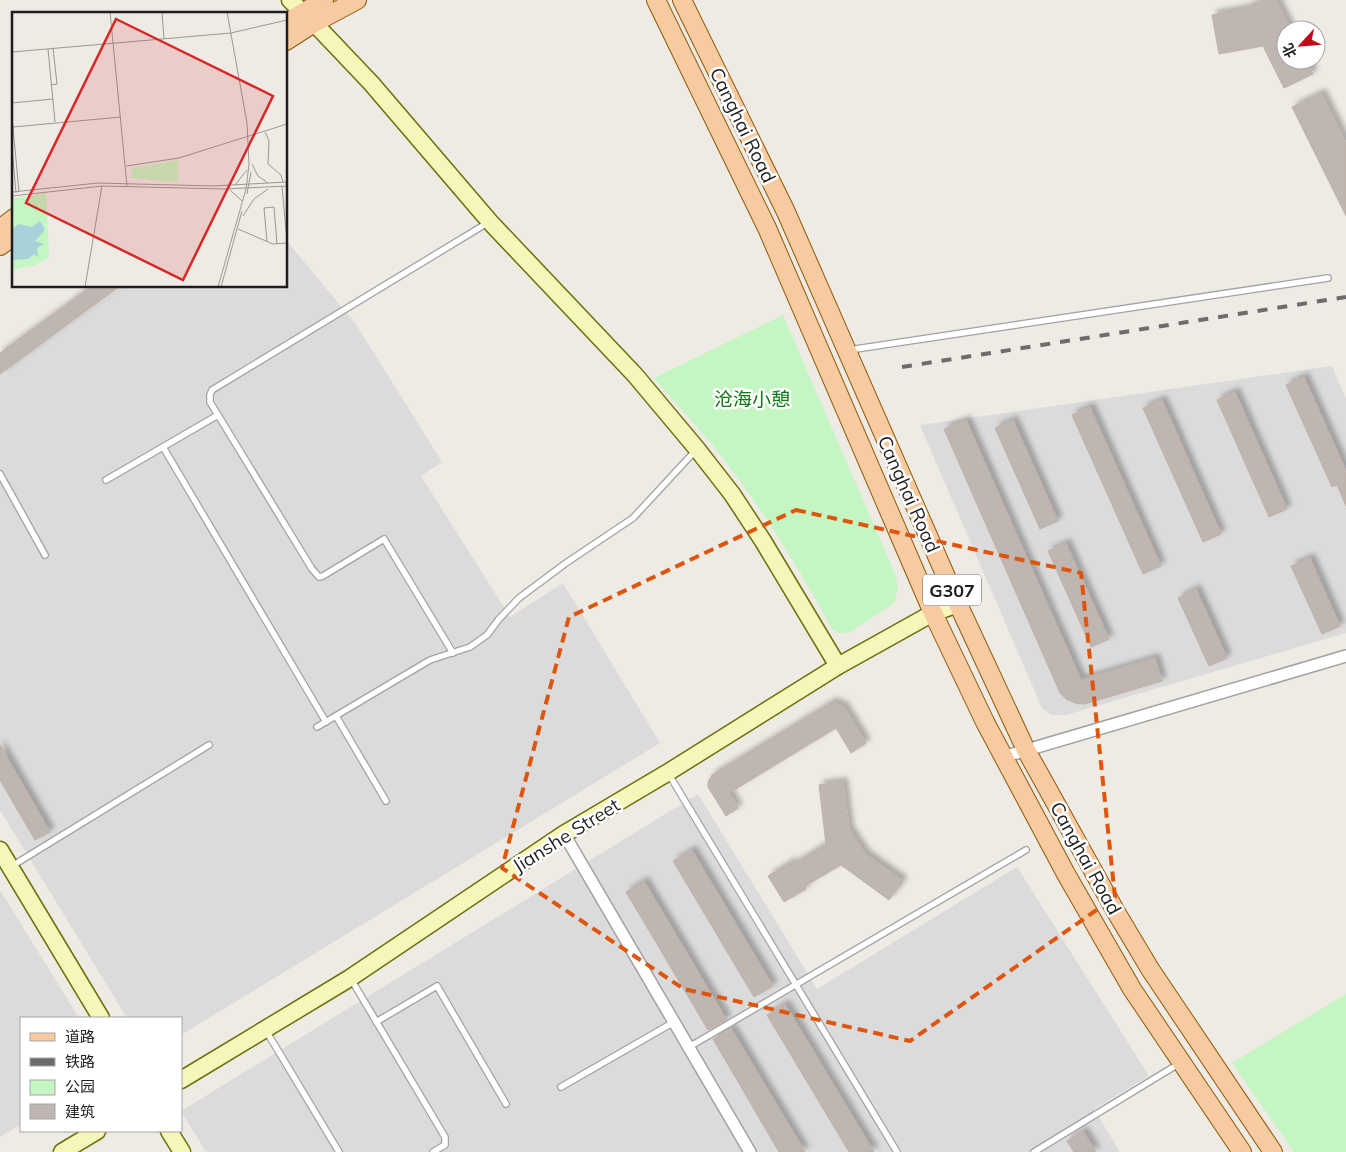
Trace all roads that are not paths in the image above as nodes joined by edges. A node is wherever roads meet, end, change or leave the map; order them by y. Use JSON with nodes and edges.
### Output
{"nodes":[{"id":1,"x":290,"y":0,"type":"edge"},
{"id":2,"x":324,"y":0,"type":"edge"},
{"id":3,"x":357,"y":0,"type":"edge"},
{"id":4,"x":656,"y":0,"type":"edge"},
{"id":5,"x":682,"y":0,"type":"edge"},
{"id":6,"x":687,"y":0,"type":"edge"},
{"id":7,"x":308,"y":18,"type":"junction"},
{"id":8,"x":693,"y":22,"type":"junction"},
{"id":9,"x":288,"y":23,"type":"edge"},
{"id":10,"x":288,"y":39,"type":"edge"},
{"id":11,"x":12,"y":220,"type":"edge"},
{"id":12,"x":490,"y":222,"type":"junction"},
{"id":13,"x":0,"y":229,"type":"edge"},
{"id":14,"x":12,"y":237,"type":"edge"},
{"id":15,"x":0,"y":246,"type":"edge"},
{"id":16,"x":1328,"y":278,"type":"dead end"},
{"id":17,"x":847,"y":350,"type":"junction"},
{"id":18,"x":218,"y":415,"type":"junction"},
{"id":19,"x":163,"y":447,"type":"junction"},
{"id":20,"x":697,"y":449,"type":"junction"},
{"id":21,"x":0,"y":474,"type":"edge"},
{"id":22,"x":106,"y":480,"type":"dead end"},
{"id":23,"x":45,"y":555,"type":"dead end"},
{"id":24,"x":958,"y":604,"type":"junction"},
{"id":25,"x":933,"y":613,"type":"junction"},
{"id":26,"x":453,"y":653,"type":"junction"},
{"id":27,"x":1346,"y":656,"type":"edge"},
{"id":28,"x":838,"y":666,"type":"junction"},
{"id":29,"x":336,"y":716,"type":"junction"},
{"id":30,"x":326,"y":722,"type":"junction"},
{"id":31,"x":317,"y":727,"type":"dead end"},
{"id":32,"x":209,"y":745,"type":"dead end"},
{"id":33,"x":1026,"y":750,"type":"junction"},
{"id":34,"x":1003,"y":757,"type":"junction"},
{"id":35,"x":667,"y":773,"type":"junction"},
{"id":36,"x":386,"y":801,"type":"dead end"},
{"id":37,"x":564,"y":834,"type":"junction"},
{"id":38,"x":0,"y":850,"type":"edge"},
{"id":39,"x":1026,"y":850,"type":"dead end"},
{"id":40,"x":10,"y":867,"type":"junction"},
{"id":41,"x":350,"y":978,"type":"junction"},
{"id":42,"x":797,"y":985,"type":"junction"},
{"id":43,"x":100,"y":1017,"type":"edge"},
{"id":44,"x":376,"y":1022,"type":"junction"},
{"id":45,"x":674,"y":1022,"type":"junction"},
{"id":46,"x":265,"y":1029,"type":"junction"},
{"id":47,"x":689,"y":1047,"type":"junction"},
{"id":48,"x":1181,"y":1062,"type":"junction"},
{"id":49,"x":182,"y":1079,"type":"edge"},
{"id":50,"x":561,"y":1087,"type":"dead end"},
{"id":51,"x":506,"y":1104,"type":"dead end"},
{"id":52,"x":95,"y":1132,"type":"edge"},
{"id":53,"x":170,"y":1132,"type":"edge"},
{"id":54,"x":62,"y":1152,"type":"edge"},
{"id":55,"x":182,"y":1152,"type":"edge"},
{"id":56,"x":339,"y":1152,"type":"edge"},
{"id":57,"x":433,"y":1152,"type":"edge"},
{"id":58,"x":750,"y":1152,"type":"edge"},
{"id":59,"x":898,"y":1152,"type":"edge"},
{"id":60,"x":1034,"y":1152,"type":"edge"},
{"id":61,"x":1242,"y":1152,"type":"edge"},
{"id":62,"x":1273,"y":1152,"type":"edge"}],
"edges":[{"from":1,"to":7,"type":"street"},
{"from":2,"to":7,"type":"main road"},
{"from":3,"to":7,"type":"main road"},
{"from":4,"to":25,"type":"main road","name":"Canghai Road","number":"G307"},
{"from":5,"to":8,"type":"main road","name":"Canghai Road","number":"G307"},
{"from":6,"to":8,"type":"main road"},
{"from":7,"to":9,"type":"main road"},
{"from":7,"to":10,"type":"main road"},
{"from":7,"to":12,"type":"street"},
{"from":8,"to":17,"type":"main road","name":"Canghai Road","number":"G307"},
{"from":11,"to":13,"type":"main road"},
{"from":12,"to":18,"type":"lane"},
{"from":12,"to":20,"type":"street"},
{"from":14,"to":15,"type":"main road"},
{"from":16,"to":17,"type":"lane"},
{"from":17,"to":24,"type":"main road","name":"Canghai Road","number":"G307"},
{"from":18,"to":19,"type":"lane"},
{"from":18,"to":26,"type":"lane"},
{"from":19,"to":22,"type":"lane"},
{"from":19,"to":30,"type":"lane"},
{"from":20,"to":26,"type":"lane"},
{"from":20,"to":28,"type":"street"},
{"from":21,"to":23,"type":"lane"},
{"from":24,"to":25,"type":"street","name":"Jianshe Street"},
{"from":24,"to":33,"type":"main road","name":"Canghai Road","number":"G307"},
{"from":25,"to":28,"type":"street","name":"Jianshe Street"},
{"from":25,"to":34,"type":"main road","name":"Canghai Road","number":"G307"},
{"from":26,"to":29,"type":"lane"},
{"from":27,"to":33,"type":"street"},
{"from":28,"to":35,"type":"street","name":"Jianshe Street"},
{"from":29,"to":30,"type":"lane"},
{"from":29,"to":36,"type":"lane"},
{"from":30,"to":31,"type":"lane"},
{"from":32,"to":40,"type":"lane"},
{"from":33,"to":34,"type":"street"},
{"from":33,"to":62,"type":"main road","name":"Canghai Road","number":"G307"},
{"from":34,"to":48,"type":"main road","name":"Canghai Road","number":"G307"},
{"from":35,"to":37,"type":"street","name":"Jianshe Street"},
{"from":35,"to":42,"type":"lane"},
{"from":37,"to":41,"type":"street","name":"Jianshe Street"},
{"from":37,"to":45,"type":"street"},
{"from":38,"to":40,"type":"street"},
{"from":39,"to":42,"type":"lane"},
{"from":40,"to":43,"type":"street"},
{"from":41,"to":44,"type":"lane"},
{"from":41,"to":46,"type":"street","name":"Jianshe Street"},
{"from":42,"to":47,"type":"lane"},
{"from":42,"to":59,"type":"lane"},
{"from":44,"to":51,"type":"lane"},
{"from":44,"to":57,"type":"lane"},
{"from":45,"to":47,"type":"street"},
{"from":45,"to":50,"type":"lane"},
{"from":46,"to":49,"type":"street","name":"Jianshe Street"},
{"from":46,"to":56,"type":"lane"},
{"from":47,"to":58,"type":"street"},
{"from":48,"to":60,"type":"lane"},
{"from":48,"to":61,"type":"main road","name":"Canghai Road","number":"G307"},
{"from":52,"to":54,"type":"street"},
{"from":53,"to":55,"type":"street"}]}
